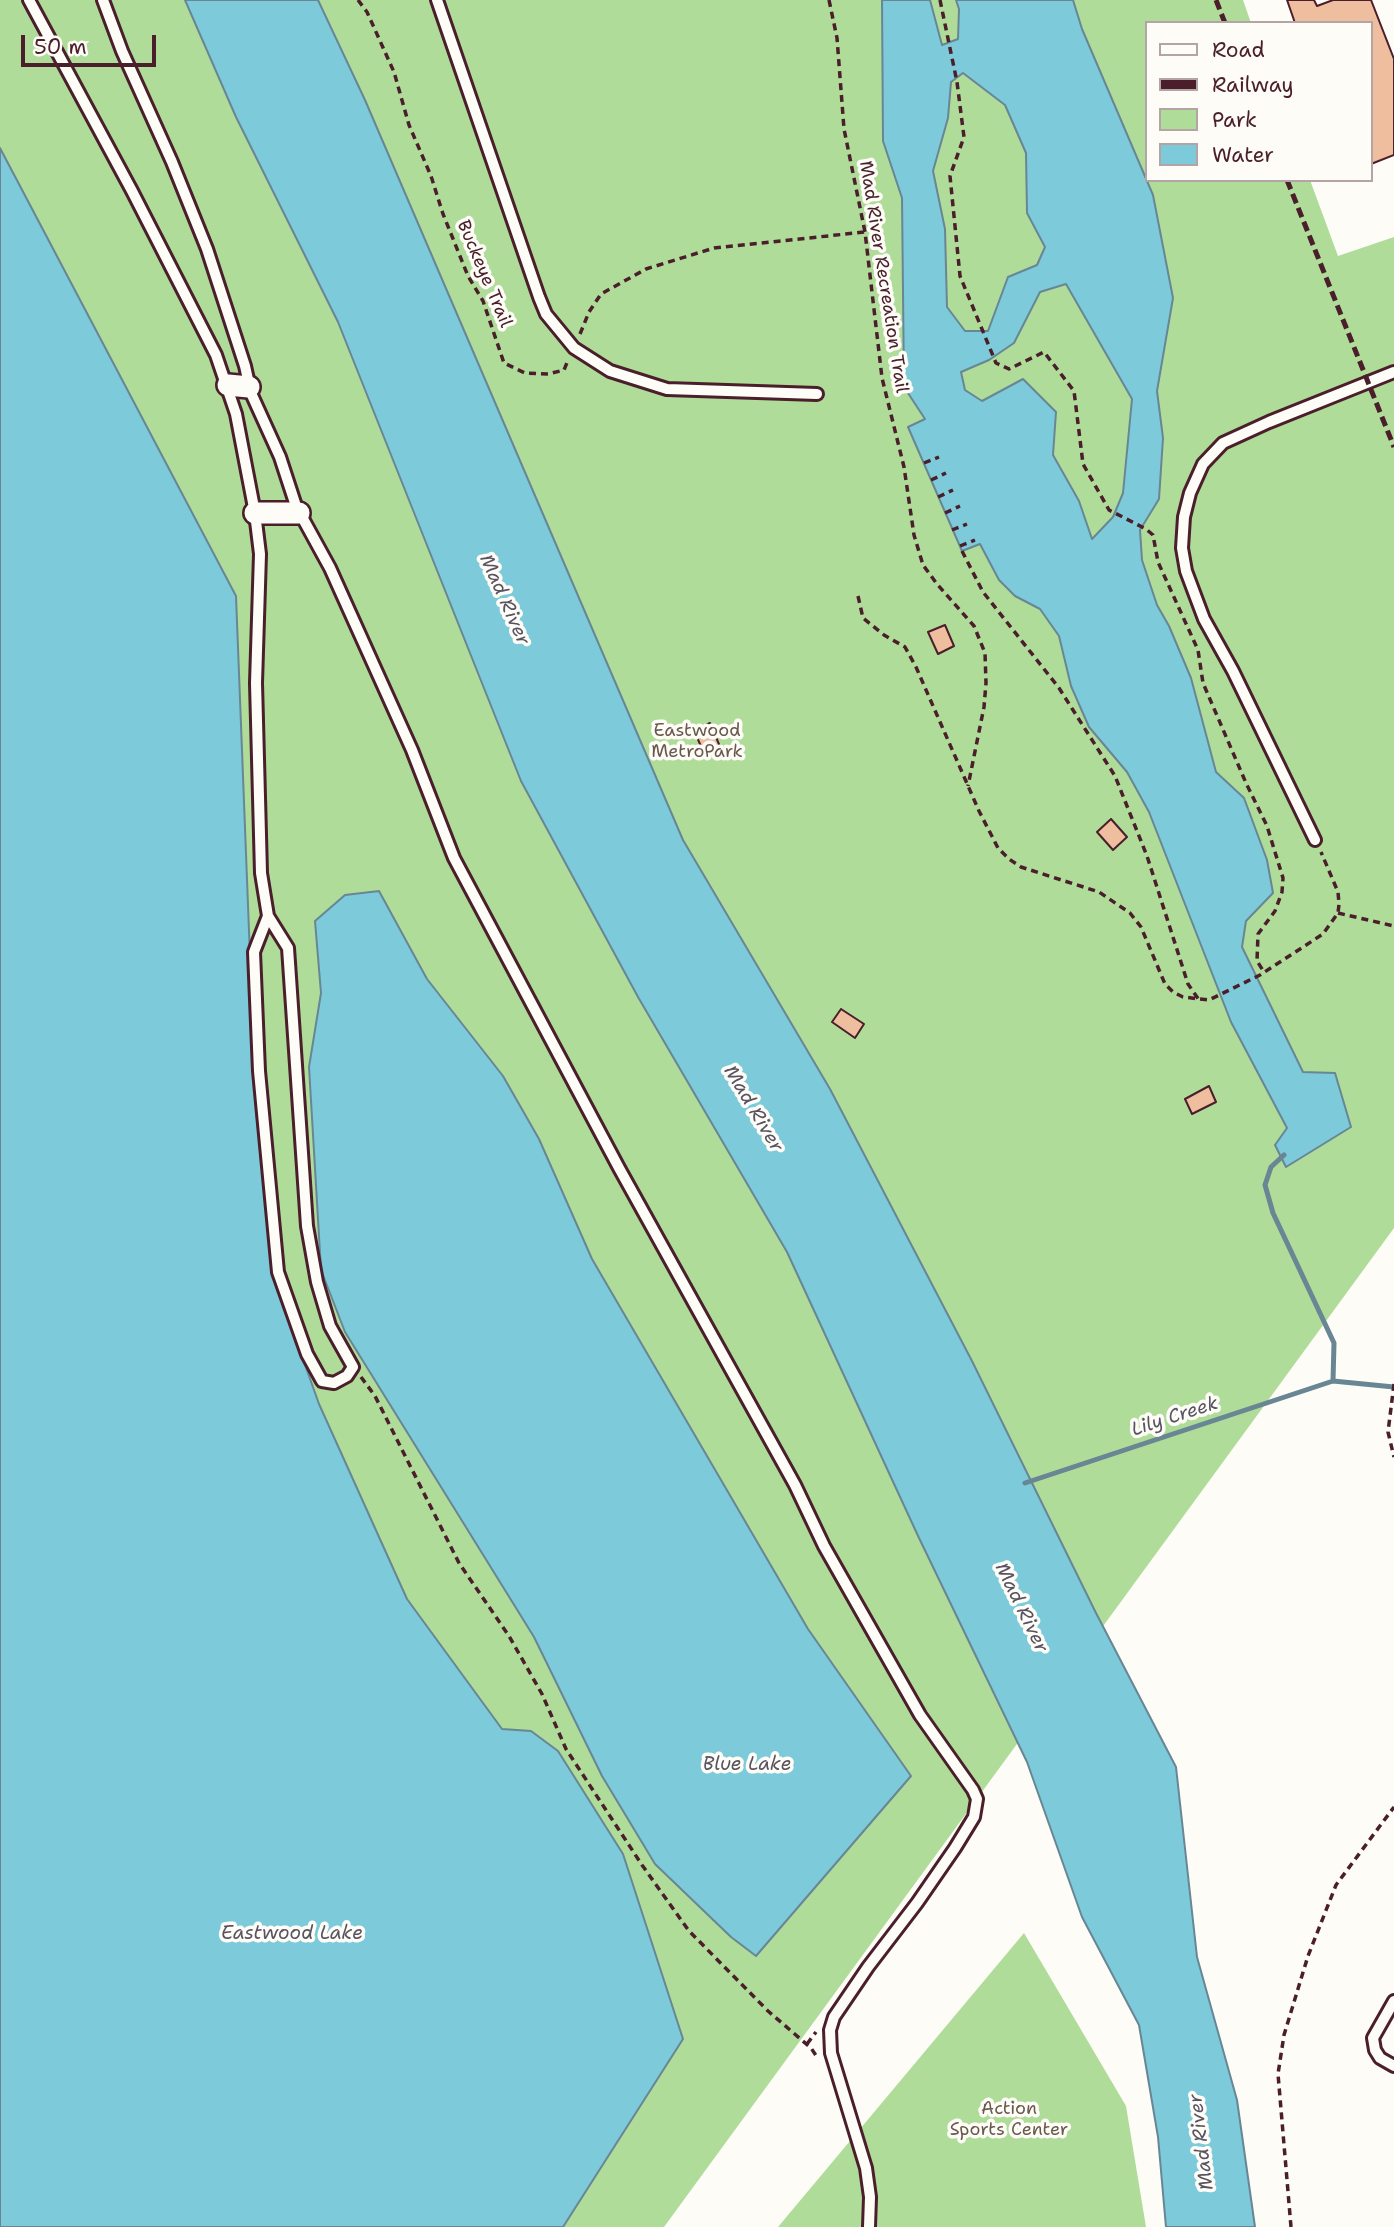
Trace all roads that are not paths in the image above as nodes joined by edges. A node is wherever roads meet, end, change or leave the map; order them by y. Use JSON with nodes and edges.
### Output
{"nodes":[{"id":1,"x":29,"y":0,"type":"edge"},
{"id":2,"x":103,"y":0,"type":"edge"},
{"id":3,"x":437,"y":0,"type":"edge"},
{"id":4,"x":1394,"y":372,"type":"edge"},
{"id":5,"x":228,"y":385,"type":"junction"},
{"id":6,"x":249,"y":387,"type":"junction"},
{"id":7,"x":817,"y":394,"type":"dead end"},
{"id":8,"x":255,"y":513,"type":"junction"},
{"id":9,"x":299,"y":513,"type":"junction"},
{"id":10,"x":1315,"y":840,"type":"road end"},
{"id":11,"x":268,"y":916,"type":"junction"},
{"id":12,"x":1394,"y":2001,"type":"edge"},
{"id":13,"x":1394,"y":2066,"type":"edge"},
{"id":14,"x":869,"y":2227,"type":"edge"}],
"edges":[{"from":1,"to":5,"type":"lane"},
{"from":2,"to":6,"type":"lane"},
{"from":3,"to":7,"type":"lane"},
{"from":4,"to":10,"type":"lane"},
{"from":5,"to":6,"type":"street"},
{"from":5,"to":8,"type":"lane"},
{"from":6,"to":9,"type":"lane"},
{"from":8,"to":9,"type":"street"},
{"from":8,"to":11,"type":"lane"},
{"from":9,"to":14,"type":"lane"},
{"from":11,"to":11,"type":"lane"},
{"from":12,"to":13,"type":"lane"}]}
